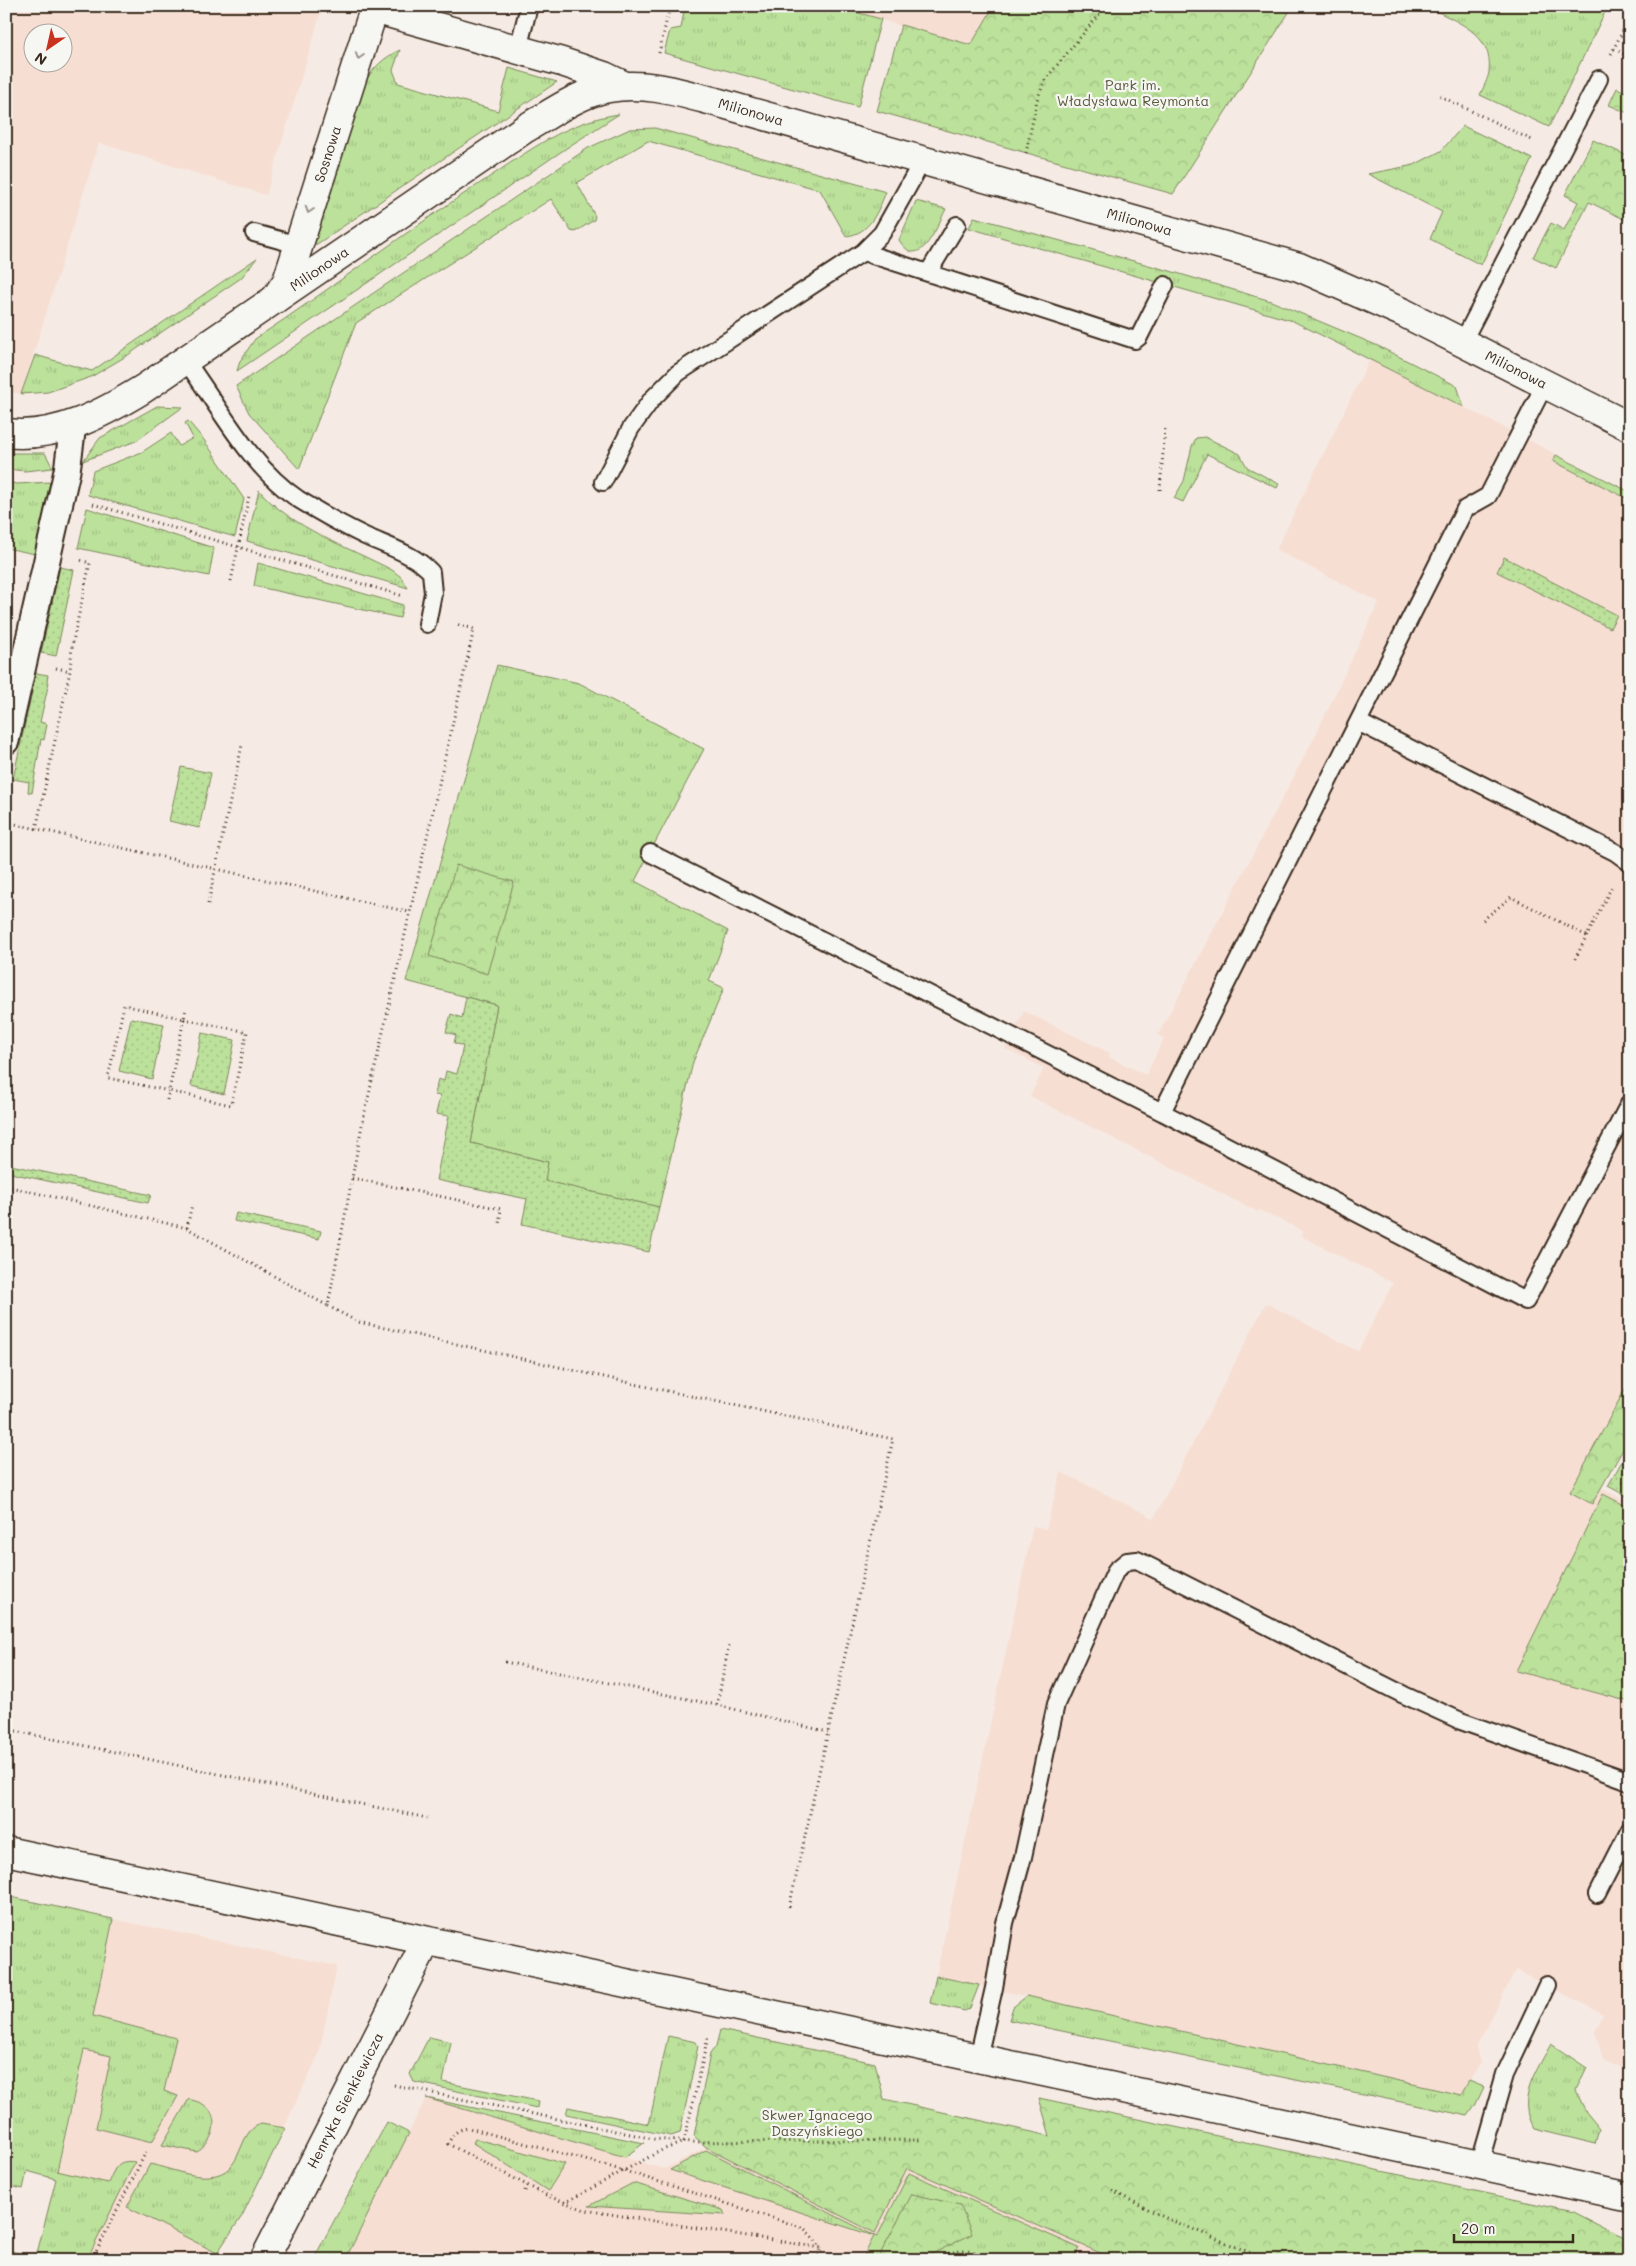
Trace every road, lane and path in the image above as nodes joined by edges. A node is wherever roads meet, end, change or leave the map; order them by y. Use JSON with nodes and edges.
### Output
{"nodes":[{"id":1,"x":530,"y":6,"type":"edge"},
{"id":2,"x":1106,"y":6,"type":"edge"},
{"id":3,"x":374,"y":8,"type":"edge"},
{"id":4,"x":669,"y":10,"type":"dead end"},
{"id":5,"x":1630,"y":17,"type":"edge"},
{"id":6,"x":518,"y":49,"type":"junction"},
{"id":7,"x":1614,"y":49,"type":"junction"},
{"id":8,"x":1630,"y":57,"type":"edge"},
{"id":9,"x":658,"y":59,"type":"dead end"},
{"id":10,"x":1599,"y":79,"type":"joint"},
{"id":11,"x":625,"y":86,"type":"junction"},
{"id":12,"x":1440,"y":96,"type":"dead end"},
{"id":13,"x":1560,"y":153,"type":"junction"},
{"id":14,"x":922,"y":160,"type":"junction"},
{"id":15,"x":1030,"y":161,"type":"dead end"},
{"id":16,"x":956,"y":225,"type":"dead end"},
{"id":17,"x":254,"y":234,"type":"dead end"},
{"id":18,"x":298,"y":245,"type":"junction"},
{"id":19,"x":863,"y":252,"type":"junction"},
{"id":20,"x":928,"y":274,"type":"junction"},
{"id":21,"x":1165,"y":285,"type":"dead end"},
{"id":22,"x":275,"y":299,"type":"junction"},
{"id":23,"x":1462,"y":343,"type":"junction"},
{"id":24,"x":186,"y":360,"type":"junction"},
{"id":25,"x":1545,"y":384,"type":"junction"},
{"id":26,"x":73,"y":425,"type":"junction"},
{"id":27,"x":1630,"y":427,"type":"edge"},
{"id":28,"x":1165,"y":428,"type":"dead end"},
{"id":29,"x":6,"y":433,"type":"edge"},
{"id":30,"x":603,"y":482,"type":"dead end"},
{"id":31,"x":246,"y":490,"type":"dead end"},
{"id":32,"x":1160,"y":490,"type":"dead end"},
{"id":33,"x":62,"y":494,"type":"junction"},
{"id":34,"x":238,"y":548,"type":"junction"},
{"id":35,"x":48,"y":552,"type":"junction"},
{"id":36,"x":231,"y":581,"type":"dead end"},
{"id":37,"x":431,"y":604,"type":"junction"},
{"id":38,"x":427,"y":624,"type":"dead end"},
{"id":39,"x":1358,"y":722,"type":"junction"},
{"id":40,"x":6,"y":741,"type":"edge"},
{"id":41,"x":242,"y":744,"type":"dead end"},
{"id":42,"x":6,"y":822,"type":"edge"},
{"id":43,"x":36,"y":829,"type":"junction"},
{"id":44,"x":650,"y":853,"type":"dead end"},
{"id":45,"x":1627,"y":862,"type":"edge"},
{"id":46,"x":216,"y":868,"type":"junction"},
{"id":47,"x":208,"y":904,"type":"dead end"},
{"id":48,"x":409,"y":912,"type":"junction"},
{"id":49,"x":1484,"y":920,"type":"dead end"},
{"id":50,"x":1587,"y":936,"type":"junction"},
{"id":51,"x":1576,"y":959,"type":"dead end"},
{"id":52,"x":186,"y":1009,"type":"dead end"},
{"id":53,"x":184,"y":1019,"type":"junction"},
{"id":54,"x":169,"y":1091,"type":"junction"},
{"id":55,"x":167,"y":1100,"type":"dead end"},
{"id":56,"x":1630,"y":1102,"type":"edge"},
{"id":57,"x":1162,"y":1112,"type":"junction"},
{"id":58,"x":352,"y":1178,"type":"junction"},
{"id":59,"x":6,"y":1186,"type":"edge"},
{"id":60,"x":192,"y":1204,"type":"dead end"},
{"id":61,"x":499,"y":1225,"type":"dead end"},
{"id":62,"x":187,"y":1228,"type":"junction"},
{"id":63,"x":328,"y":1306,"type":"junction"},
{"id":64,"x":729,"y":1645,"type":"dead end"},
{"id":65,"x":505,"y":1662,"type":"dead end"},
{"id":66,"x":716,"y":1705,"type":"junction"},
{"id":67,"x":6,"y":1729,"type":"edge"},
{"id":68,"x":828,"y":1732,"type":"junction"},
{"id":69,"x":1630,"y":1783,"type":"edge"},
{"id":70,"x":427,"y":1818,"type":"dead end"},
{"id":71,"x":1630,"y":1829,"type":"edge"},
{"id":72,"x":6,"y":1851,"type":"edge"},
{"id":73,"x":1597,"y":1894,"type":"dead end"},
{"id":74,"x":789,"y":1908,"type":"dead end"},
{"id":75,"x":426,"y":1942,"type":"junction"},
{"id":76,"x":1547,"y":1985,"type":"dead end"},
{"id":77,"x":708,"y":2036,"type":"dead end"},
{"id":78,"x":978,"y":2058,"type":"junction"},
{"id":79,"x":394,"y":2085,"type":"dead end"},
{"id":80,"x":921,"y":2140,"type":"dead end"},
{"id":81,"x":684,"y":2142,"type":"junction"},
{"id":82,"x":146,"y":2152,"type":"dead end"},
{"id":83,"x":1479,"y":2165,"type":"junction"},
{"id":84,"x":625,"y":2171,"type":"junction"},
{"id":85,"x":527,"y":2186,"type":"junction"},
{"id":86,"x":525,"y":2191,"type":"dead end"},
{"id":87,"x":1112,"y":2191,"type":"dead end"},
{"id":88,"x":1630,"y":2197,"type":"edge"},
{"id":89,"x":564,"y":2203,"type":"junction"},
{"id":90,"x":822,"y":2248,"type":"junction"},
{"id":91,"x":92,"y":2260,"type":"edge"},
{"id":92,"x":264,"y":2260,"type":"edge"},
{"id":93,"x":816,"y":2260,"type":"edge"},
{"id":94,"x":935,"y":2260,"type":"edge"},
{"id":95,"x":990,"y":2260,"type":"edge"},
{"id":96,"x":1268,"y":2260,"type":"edge"}],
"edges":[{"from":1,"to":6,"type":"lane"},
{"from":2,"to":15,"type":"path"},
{"from":3,"to":6,"type":"street","name":"Milionowa"},
{"from":3,"to":18,"type":"street","name":"Sosnowa","one_way":true},
{"from":4,"to":9,"type":"path"},
{"from":5,"to":7,"type":"path"},
{"from":6,"to":11,"type":"street","name":"Milionowa"},
{"from":7,"to":8,"type":"path"},
{"from":7,"to":10,"type":"path"},
{"from":10,"to":13,"type":"lane"},
{"from":11,"to":14,"type":"street","name":"Milionowa"},
{"from":11,"to":22,"type":"street","name":"Milionowa"},
{"from":12,"to":13,"type":"path"},
{"from":13,"to":23,"type":"lane"},
{"from":14,"to":19,"type":"lane"},
{"from":14,"to":23,"type":"street","name":"Milionowa"},
{"from":16,"to":20,"type":"lane"},
{"from":17,"to":18,"type":"lane"},
{"from":18,"to":22,"type":"street","name":"Sosnowa"},
{"from":19,"to":20,"type":"lane"},
{"from":19,"to":30,"type":"lane"},
{"from":20,"to":21,"type":"lane"},
{"from":22,"to":24,"type":"street","name":"Milionowa"},
{"from":23,"to":25,"type":"street","name":"Milionowa"},
{"from":24,"to":26,"type":"street","name":"Milionowa"},
{"from":24,"to":37,"type":"lane"},
{"from":25,"to":27,"type":"street","name":"Milionowa"},
{"from":25,"to":39,"type":"lane"},
{"from":26,"to":29,"type":"street","name":"Milionowa"},
{"from":26,"to":33,"type":"street"},
{"from":28,"to":32,"type":"path"},
{"from":31,"to":34,"type":"path"},
{"from":33,"to":34,"type":"path"},
{"from":33,"to":35,"type":"street"},
{"from":34,"to":36,"type":"path"},
{"from":34,"to":37,"type":"path"},
{"from":35,"to":40,"type":"street"},
{"from":35,"to":43,"type":"path"},
{"from":37,"to":38,"type":"lane"},
{"from":37,"to":48,"type":"path"},
{"from":39,"to":45,"type":"lane"},
{"from":39,"to":57,"type":"lane"},
{"from":41,"to":46,"type":"path"},
{"from":42,"to":43,"type":"path"},
{"from":43,"to":46,"type":"path"},
{"from":44,"to":57,"type":"lane"},
{"from":45,"to":50,"type":"path"},
{"from":46,"to":47,"type":"path"},
{"from":46,"to":48,"type":"path"},
{"from":48,"to":58,"type":"path"},
{"from":49,"to":50,"type":"path"},
{"from":50,"to":51,"type":"path"},
{"from":52,"to":53,"type":"path"},
{"from":53,"to":54,"type":"path"},
{"from":53,"to":54,"type":"path"},
{"from":53,"to":54,"type":"path"},
{"from":54,"to":55,"type":"path"},
{"from":56,"to":57,"type":"lane"},
{"from":58,"to":61,"type":"path"},
{"from":58,"to":63,"type":"path"},
{"from":59,"to":62,"type":"path"},
{"from":60,"to":62,"type":"path"},
{"from":62,"to":63,"type":"path"},
{"from":63,"to":68,"type":"path"},
{"from":64,"to":66,"type":"path"},
{"from":65,"to":66,"type":"path"},
{"from":66,"to":68,"type":"path"},
{"from":67,"to":70,"type":"path"},
{"from":68,"to":74,"type":"path"},
{"from":69,"to":78,"type":"lane"},
{"from":71,"to":73,"type":"lane"},
{"from":72,"to":75,"type":"street"},
{"from":75,"to":78,"type":"street"},
{"from":75,"to":92,"type":"street","name":"Henryka Sienkiewicza"},
{"from":76,"to":83,"type":"lane"},
{"from":77,"to":81,"type":"path"},
{"from":78,"to":83,"type":"street"},
{"from":79,"to":81,"type":"path"},
{"from":80,"to":81,"type":"path"},
{"from":81,"to":84,"type":"path"},
{"from":82,"to":91,"type":"path"},
{"from":83,"to":88,"type":"street"},
{"from":84,"to":85,"type":"path"},
{"from":84,"to":89,"type":"path"},
{"from":84,"to":90,"type":"path"},
{"from":85,"to":86,"type":"path"},
{"from":85,"to":89,"type":"path"},
{"from":87,"to":96,"type":"path"},
{"from":89,"to":90,"type":"path"},
{"from":90,"to":93,"type":"path"},
{"from":94,"to":95,"type":"path"}]}
